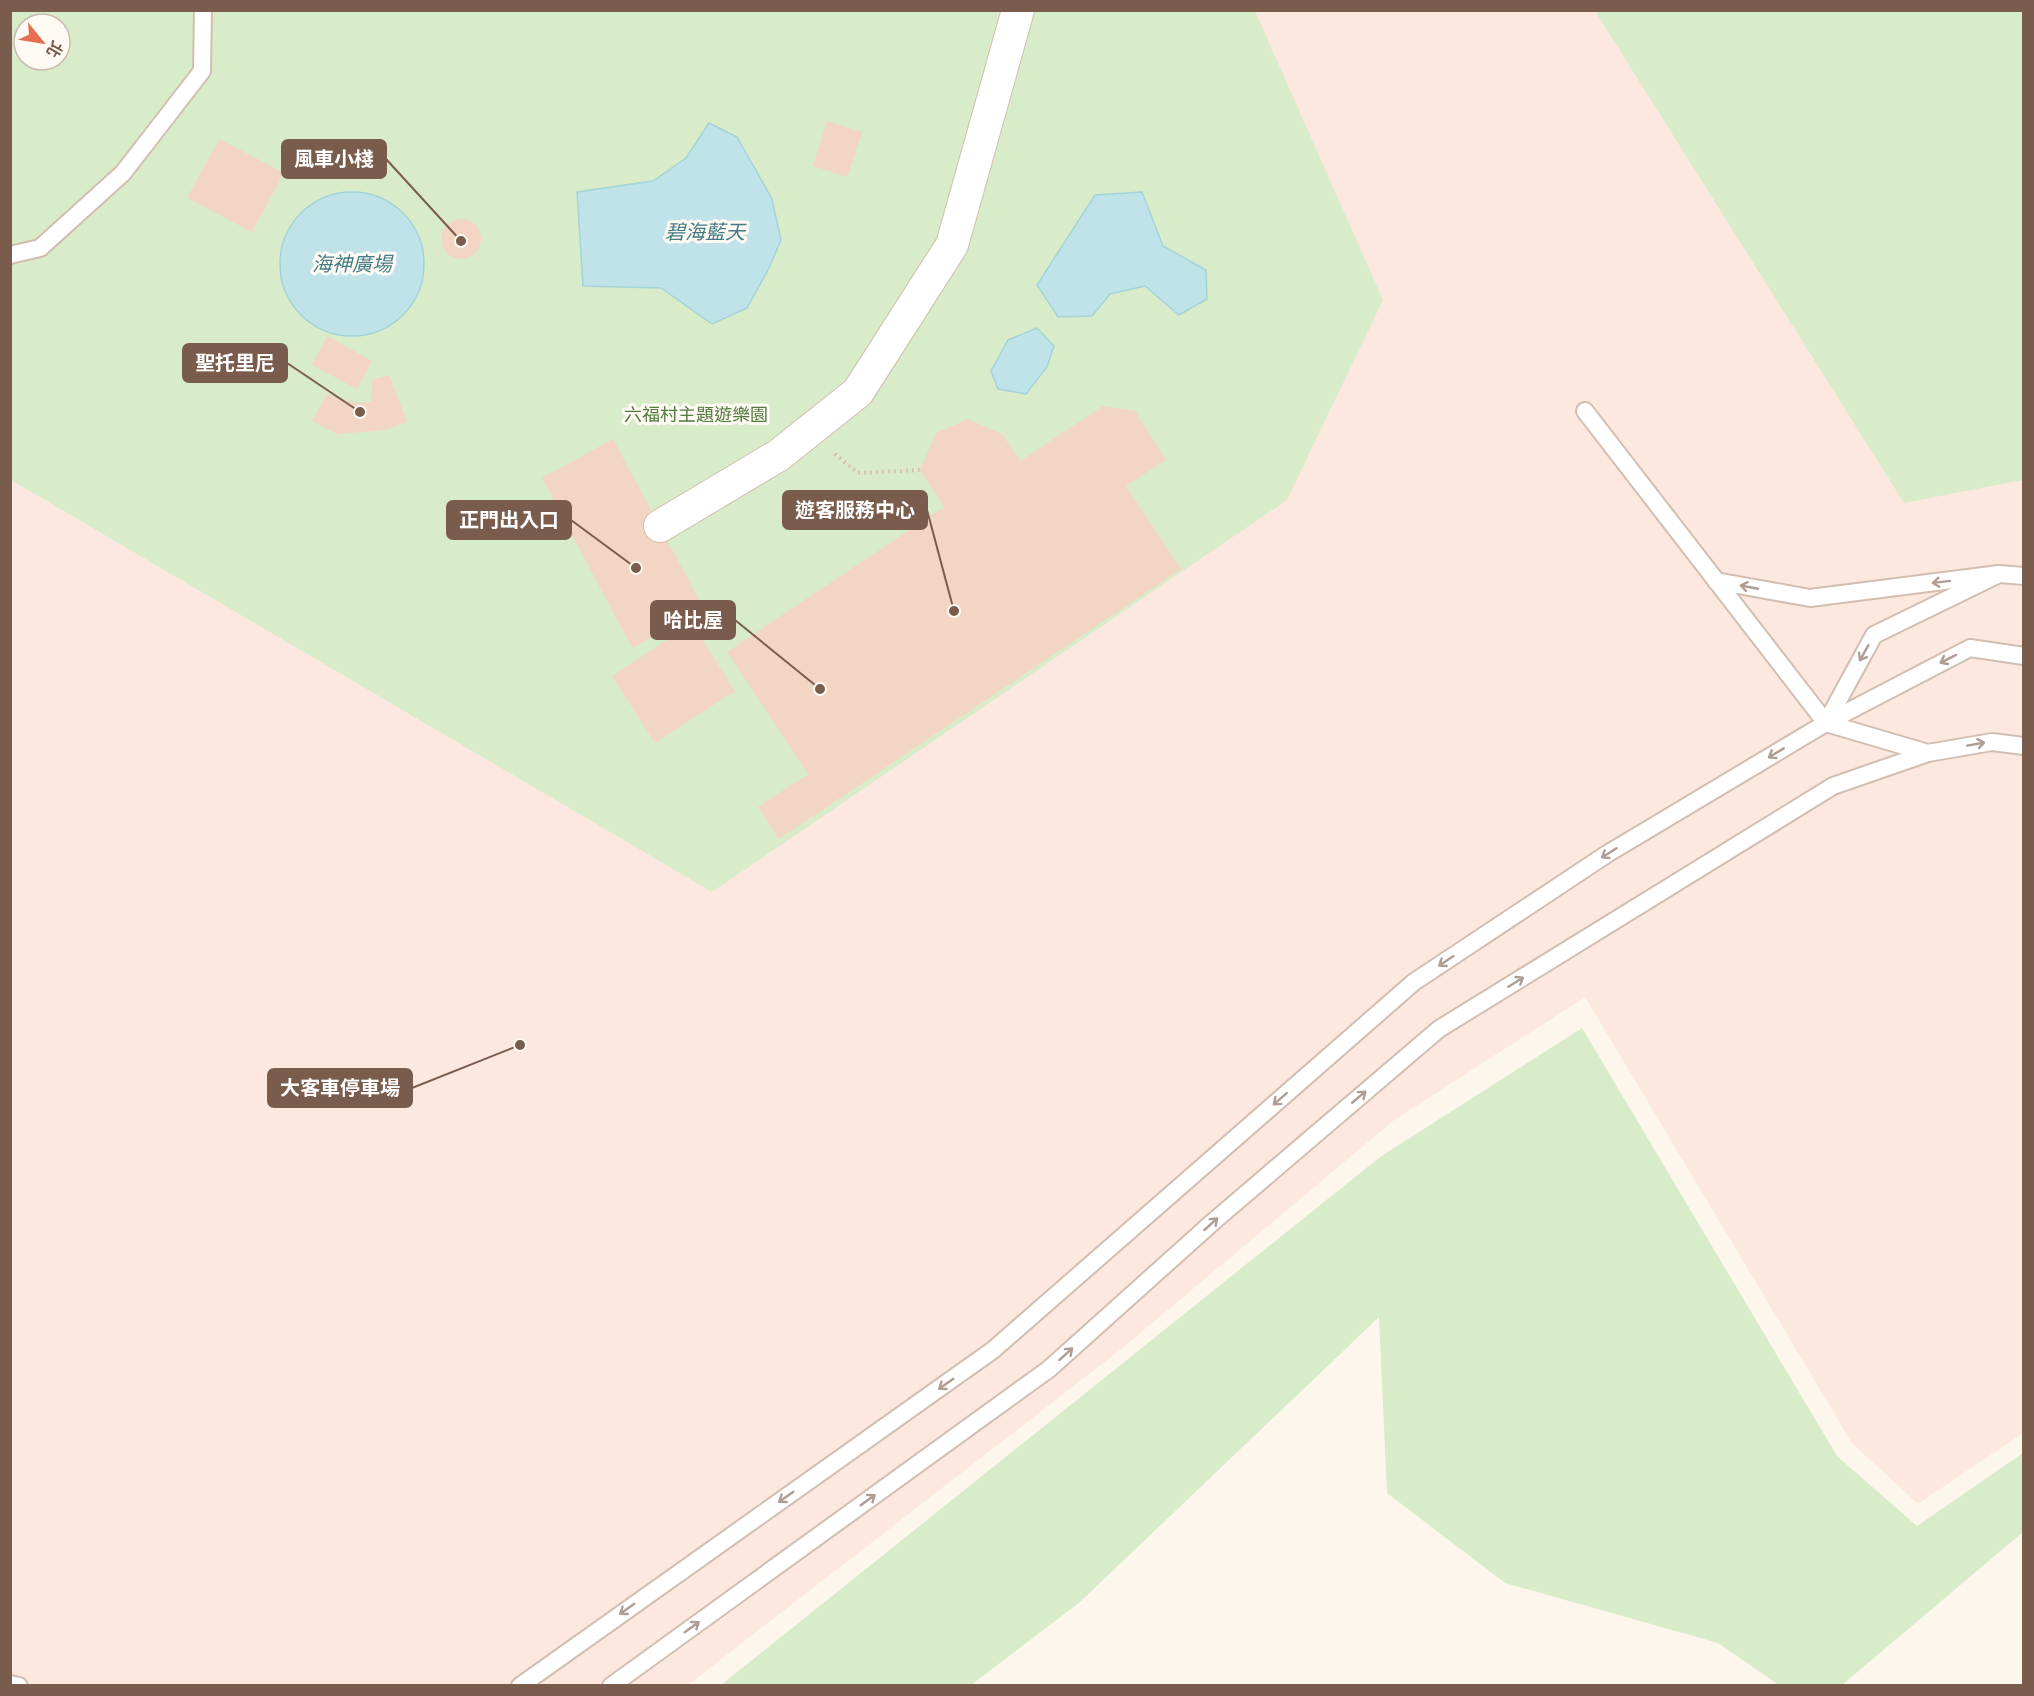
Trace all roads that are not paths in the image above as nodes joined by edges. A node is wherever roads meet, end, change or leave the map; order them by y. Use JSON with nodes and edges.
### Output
{"nodes":[{"id":1,"x":203,"y":10,"type":"edge"},
{"id":2,"x":1018,"y":10,"type":"edge"},
{"id":3,"x":10,"y":255,"type":"edge"},
{"id":4,"x":1585,"y":411,"type":"dead end"},
{"id":5,"x":660,"y":526,"type":"dead end"},
{"id":6,"x":2000,"y":574,"type":"junction"},
{"id":7,"x":2024,"y":576,"type":"edge"},
{"id":8,"x":1716,"y":580,"type":"junction"},
{"id":9,"x":2024,"y":656,"type":"edge"},
{"id":10,"x":1826,"y":723,"type":"junction"},
{"id":11,"x":2024,"y":746,"type":"edge"},
{"id":12,"x":1928,"y":753,"type":"junction"},
{"id":13,"x":10,"y":1684,"type":"edge"},
{"id":14,"x":19,"y":1686,"type":"edge"},
{"id":15,"x":520,"y":1686,"type":"edge"},
{"id":16,"x":611,"y":1686,"type":"edge"}],
"edges":[{"from":1,"to":3,"type":"lane"},
{"from":2,"to":5,"type":"street"},
{"from":4,"to":8,"type":"lane"},
{"from":6,"to":7,"type":"lane"},
{"from":6,"to":8,"type":"lane","one_way":true},
{"from":6,"to":10,"type":"lane","one_way":true},
{"from":8,"to":10,"type":"lane"},
{"from":9,"to":10,"type":"lane","one_way":true},
{"from":10,"to":12,"type":"lane"},
{"from":10,"to":15,"type":"lane","one_way":true},
{"from":12,"to":11,"type":"lane","one_way":true},
{"from":16,"to":12,"type":"lane","one_way":true},
{"from":13,"to":14,"type":"lane"}]}
